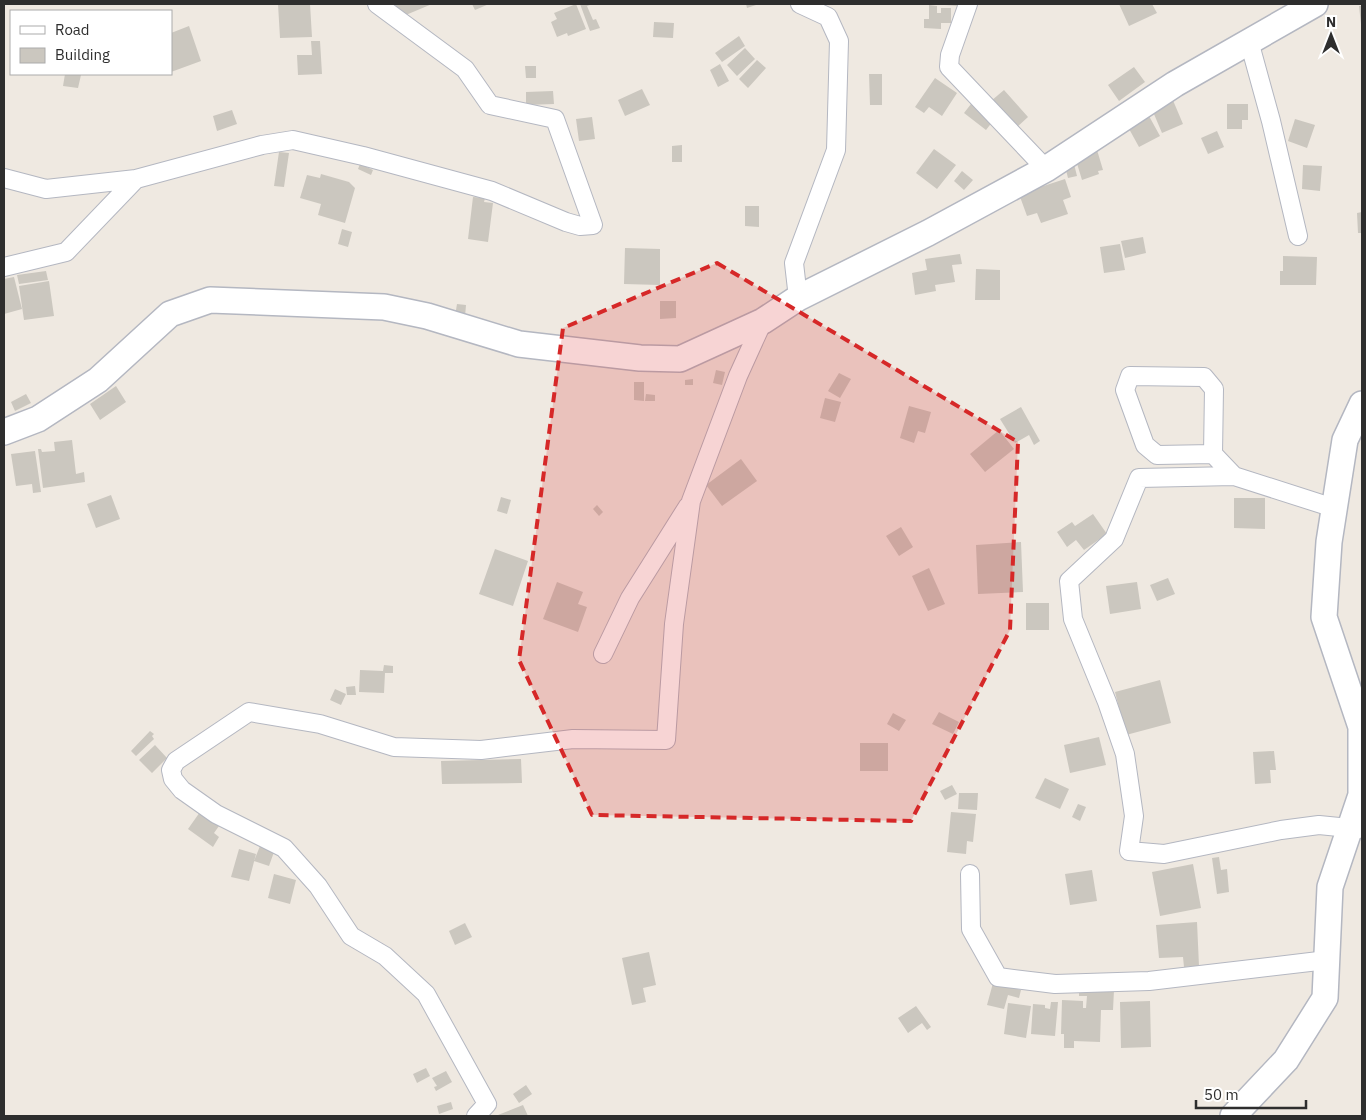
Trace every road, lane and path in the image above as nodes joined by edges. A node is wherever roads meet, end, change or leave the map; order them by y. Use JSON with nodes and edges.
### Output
{"nodes":[{"id":1,"x":377,"y":4,"type":"edge"},
{"id":2,"x":800,"y":4,"type":"edge"},
{"id":3,"x":968,"y":4,"type":"edge"},
{"id":4,"x":1315,"y":4,"type":"edge"},
{"id":5,"x":1249,"y":41,"type":"junction"},
{"id":6,"x":1046,"y":169,"type":"junction"},
{"id":7,"x":4,"y":178,"type":"edge"},
{"id":8,"x":136,"y":179,"type":"junction"},
{"id":9,"x":1298,"y":236,"type":"dead end"},
{"id":10,"x":4,"y":267,"type":"edge"},
{"id":11,"x":798,"y":298,"type":"junction"},
{"id":12,"x":763,"y":321,"type":"junction"},
{"id":13,"x":1362,"y":404,"type":"edge"},
{"id":14,"x":4,"y":432,"type":"edge"},
{"id":15,"x":1212,"y":454,"type":"junction"},
{"id":16,"x":1234,"y":476,"type":"junction"},
{"id":17,"x":691,"y":501,"type":"junction"},
{"id":18,"x":1334,"y":508,"type":"junction"},
{"id":19,"x":603,"y":654,"type":"dead end"},
{"id":20,"x":1356,"y":829,"type":"edge"},
{"id":21,"x":970,"y":874,"type":"dead end"},
{"id":22,"x":1327,"y":960,"type":"junction"},
{"id":23,"x":476,"y":1116,"type":"edge"},
{"id":24,"x":1233,"y":1116,"type":"edge"}],
"edges":[{"from":1,"to":8,"type":"street"},
{"from":2,"to":11,"type":"street"},
{"from":3,"to":6,"type":"street"},
{"from":4,"to":5,"type":"street"},
{"from":5,"to":6,"type":"street"},
{"from":5,"to":9,"type":"street"},
{"from":6,"to":11,"type":"street"},
{"from":7,"to":8,"type":"street"},
{"from":8,"to":10,"type":"street"},
{"from":11,"to":12,"type":"street"},
{"from":12,"to":14,"type":"street"},
{"from":12,"to":17,"type":"street"},
{"from":13,"to":18,"type":"street"},
{"from":15,"to":15,"type":"street"},
{"from":15,"to":16,"type":"street"},
{"from":16,"to":18,"type":"street"},
{"from":16,"to":20,"type":"street"},
{"from":17,"to":19,"type":"street"},
{"from":17,"to":23,"type":"street"},
{"from":18,"to":20,"type":"street"},
{"from":20,"to":22,"type":"street"},
{"from":21,"to":22,"type":"street"},
{"from":22,"to":24,"type":"street"}]}
